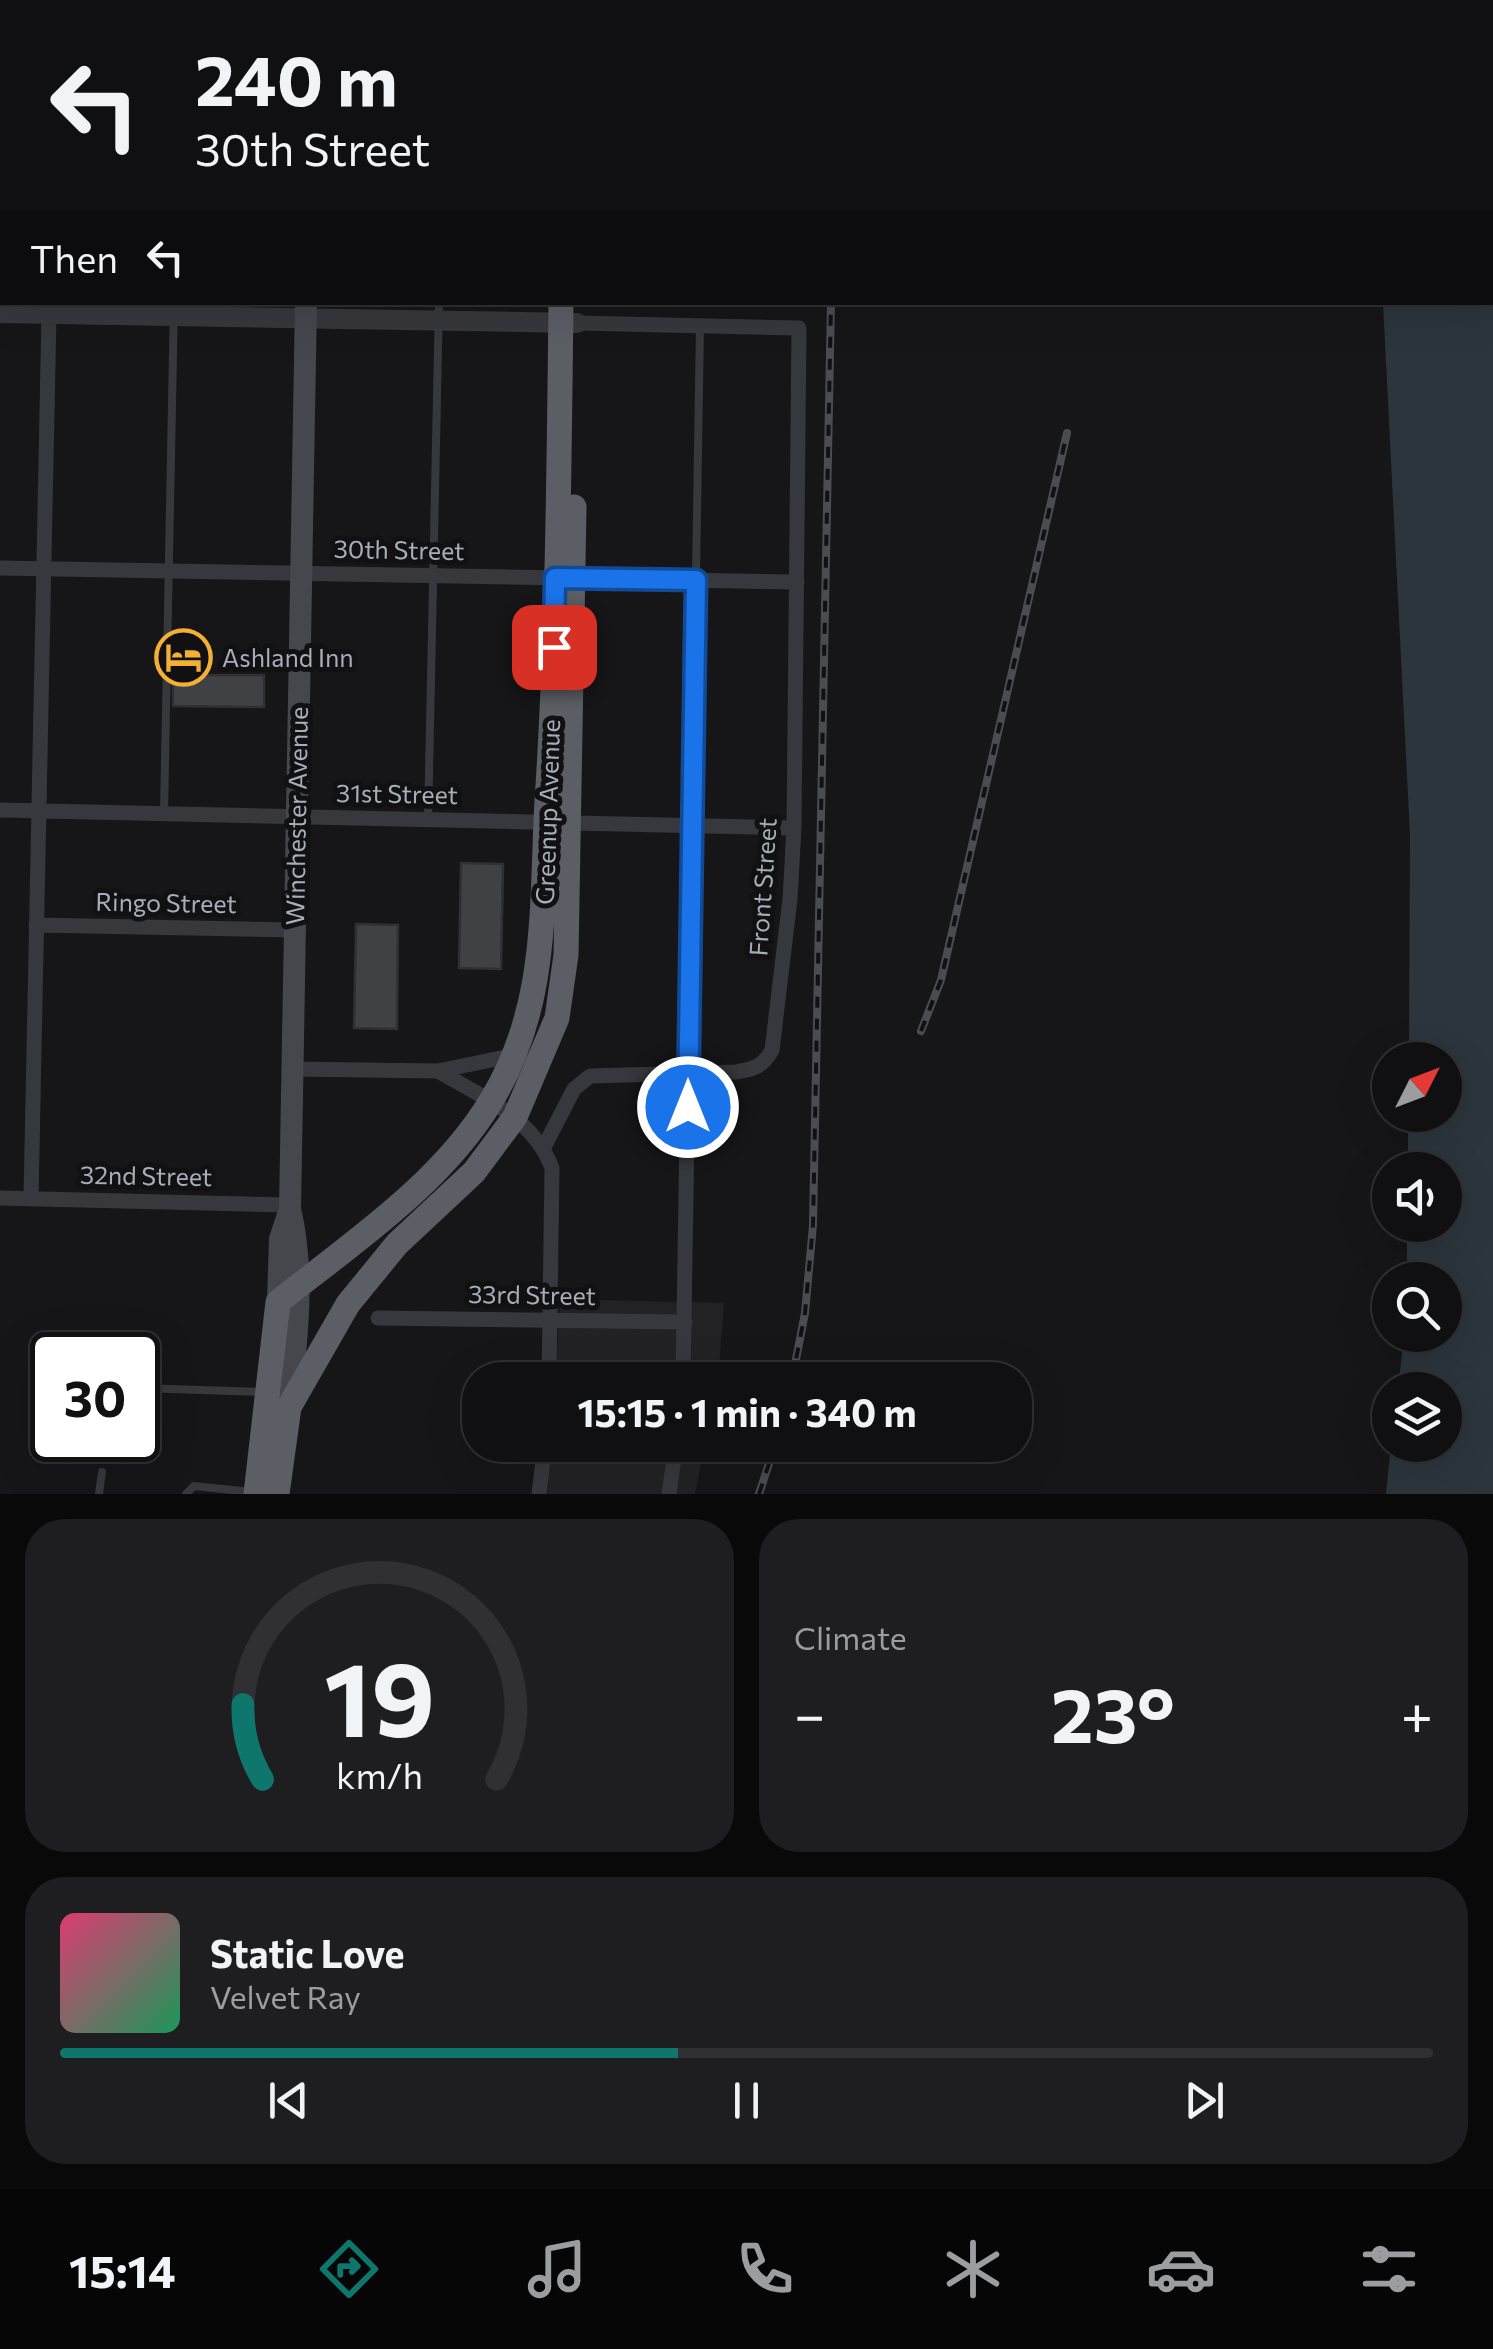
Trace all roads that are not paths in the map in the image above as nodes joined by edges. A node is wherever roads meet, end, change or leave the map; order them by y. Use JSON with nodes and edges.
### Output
{"nodes":[{"id":1,"x":49,"y":308,"type":"edge"},
{"id":2,"x":174,"y":309,"type":"edge"},
{"id":3,"x":306,"y":310,"type":"edge"},
{"id":4,"x":438,"y":312,"type":"edge"},
{"id":5,"x":0,"y":313,"type":"edge"},
{"id":6,"x":569,"y":313,"type":"edge"},
{"id":7,"x":700,"y":326,"type":"junction"},
{"id":8,"x":0,"y":568,"type":"edge"},
{"id":9,"x":44,"y":570,"type":"junction"},
{"id":10,"x":169,"y":572,"type":"junction"},
{"id":11,"x":302,"y":574,"type":"junction"},
{"id":12,"x":432,"y":576,"type":"junction"},
{"id":13,"x":564,"y":578,"type":"junction"},
{"id":14,"x":696,"y":580,"type":"junction"},
{"id":15,"x":797,"y":582,"type":"junction"},
{"id":16,"x":0,"y":810,"type":"edge"},
{"id":17,"x":40,"y":811,"type":"junction"},
{"id":18,"x":164,"y":813,"type":"junction"},
{"id":19,"x":297,"y":816,"type":"junction"},
{"id":20,"x":428,"y":820,"type":"junction"},
{"id":21,"x":557,"y":823,"type":"junction"},
{"id":22,"x":692,"y":826,"type":"junction"},
{"id":23,"x":794,"y":828,"type":"junction"},
{"id":24,"x":36,"y":926,"type":"junction"},
{"id":25,"x":295,"y":930,"type":"junction"},
{"id":26,"x":516,"y":1054,"type":"junction"},
{"id":27,"x":292,"y":1068,"type":"junction"},
{"id":28,"x":438,"y":1070,"type":"junction"},
{"id":29,"x":688,"y":1074,"type":"junction"},
{"id":30,"x":491,"y":1102,"type":"junction"},
{"id":31,"x":515,"y":1117,"type":"junction"},
{"id":32,"x":544,"y":1147,"type":"junction"},
{"id":33,"x":0,"y":1198,"type":"edge"},
{"id":34,"x":31,"y":1198,"type":"junction"},
{"id":35,"x":290,"y":1207,"type":"junction"},
{"id":36,"x":288,"y":1294,"type":"junction"},
{"id":37,"x":378,"y":1318,"type":"dead end"},
{"id":38,"x":552,"y":1321,"type":"junction"},
{"id":39,"x":685,"y":1322,"type":"junction"},
{"id":40,"x":550,"y":1362,"type":"edge"},
{"id":41,"x":684,"y":1362,"type":"edge"},
{"id":42,"x":160,"y":1390,"type":"edge"},
{"id":43,"x":280,"y":1400,"type":"junction"},
{"id":44,"x":543,"y":1462,"type":"edge"},
{"id":45,"x":674,"y":1462,"type":"edge"},
{"id":46,"x":102,"y":1472,"type":"dead end"},
{"id":47,"x":263,"y":1493,"type":"edge"},
{"id":48,"x":98,"y":1494,"type":"edge"},
{"id":49,"x":186,"y":1494,"type":"edge"},
{"id":50,"x":539,"y":1494,"type":"edge"},
{"id":51,"x":669,"y":1494,"type":"edge"}],
"edges":[{"from":1,"to":2,"type":"street"},
{"from":1,"to":5,"type":"street"},
{"from":1,"to":9,"type":"street"},
{"from":2,"to":3,"type":"street"},
{"from":2,"to":10,"type":"lane"},
{"from":3,"to":4,"type":"street"},
{"from":3,"to":11,"type":"main road","name":"Winchester Avenue"},
{"from":4,"to":6,"type":"street"},
{"from":4,"to":12,"type":"lane"},
{"from":6,"to":7,"type":"street"},
{"from":6,"to":13,"type":"highway","name":"Greenup Avenue"},
{"from":7,"to":14,"type":"lane"},
{"from":7,"to":15,"type":"street","name":"Front Street"},
{"from":8,"to":9,"type":"street","name":"30th Street"},
{"from":9,"to":10,"type":"street","name":"30th Street"},
{"from":9,"to":17,"type":"street"},
{"from":10,"to":11,"type":"street","name":"30th Street"},
{"from":10,"to":18,"type":"lane"},
{"from":11,"to":12,"type":"street","name":"30th Street"},
{"from":11,"to":19,"type":"main road","name":"Winchester Avenue"},
{"from":12,"to":13,"type":"street","name":"30th Street"},
{"from":12,"to":20,"type":"lane"},
{"from":13,"to":14,"type":"street","name":"30th Street"},
{"from":13,"to":21,"type":"highway","name":"Greenup Avenue"},
{"from":14,"to":15,"type":"street","name":"30th Street"},
{"from":14,"to":22,"type":"lane"},
{"from":15,"to":23,"type":"street","name":"Front Street"},
{"from":16,"to":17,"type":"street","name":"31st Street"},
{"from":17,"to":18,"type":"street","name":"31st Street"},
{"from":17,"to":24,"type":"street"},
{"from":18,"to":19,"type":"street","name":"31st Street"},
{"from":19,"to":20,"type":"street","name":"31st Street"},
{"from":19,"to":25,"type":"main road","name":"Winchester Avenue"},
{"from":20,"to":21,"type":"street","name":"31st Street"},
{"from":21,"to":22,"type":"street","name":"31st Street"},
{"from":21,"to":26,"type":"highway","name":"Greenup Avenue"},
{"from":21,"to":31,"type":"highway","name":"Greenup Avenue"},
{"from":22,"to":23,"type":"street","name":"31st Street"},
{"from":22,"to":29,"type":"lane"},
{"from":23,"to":29,"type":"street","name":"Front Street"},
{"from":24,"to":25,"type":"street","name":"Ringo Street"},
{"from":24,"to":34,"type":"street"},
{"from":25,"to":27,"type":"main road","name":"Winchester Avenue"},
{"from":26,"to":28,"type":"street"},
{"from":26,"to":30,"type":"highway","name":"Greenup Avenue"},
{"from":27,"to":28,"type":"street"},
{"from":27,"to":35,"type":"main road","name":"Winchester Avenue"},
{"from":28,"to":30,"type":"street"},
{"from":29,"to":32,"type":"street"},
{"from":29,"to":39,"type":"street"},
{"from":30,"to":31,"type":"street"},
{"from":30,"to":36,"type":"highway","name":"Greenup Avenue"},
{"from":31,"to":32,"type":"street"},
{"from":31,"to":43,"type":"highway","name":"Greenup Avenue"},
{"from":32,"to":38,"type":"street"},
{"from":33,"to":34,"type":"street","name":"32nd Street"},
{"from":34,"to":35,"type":"street","name":"32nd Street"},
{"from":35,"to":36,"type":"main road","name":"Winchester Avenue"},
{"from":36,"to":43,"type":"highway","name":"Winchester Avenue"},
{"from":37,"to":38,"type":"street","name":"33rd Street"},
{"from":38,"to":39,"type":"street","name":"33rd Street"},
{"from":38,"to":40,"type":"street"},
{"from":39,"to":41,"type":"street"},
{"from":42,"to":43,"type":"lane"},
{"from":43,"to":47,"type":"highway","name":"Winchester Avenue"},
{"from":44,"to":50,"type":"street"},
{"from":45,"to":51,"type":"street"},
{"from":46,"to":48,"type":"lane"},
{"from":47,"to":49,"type":"lane"}]}
